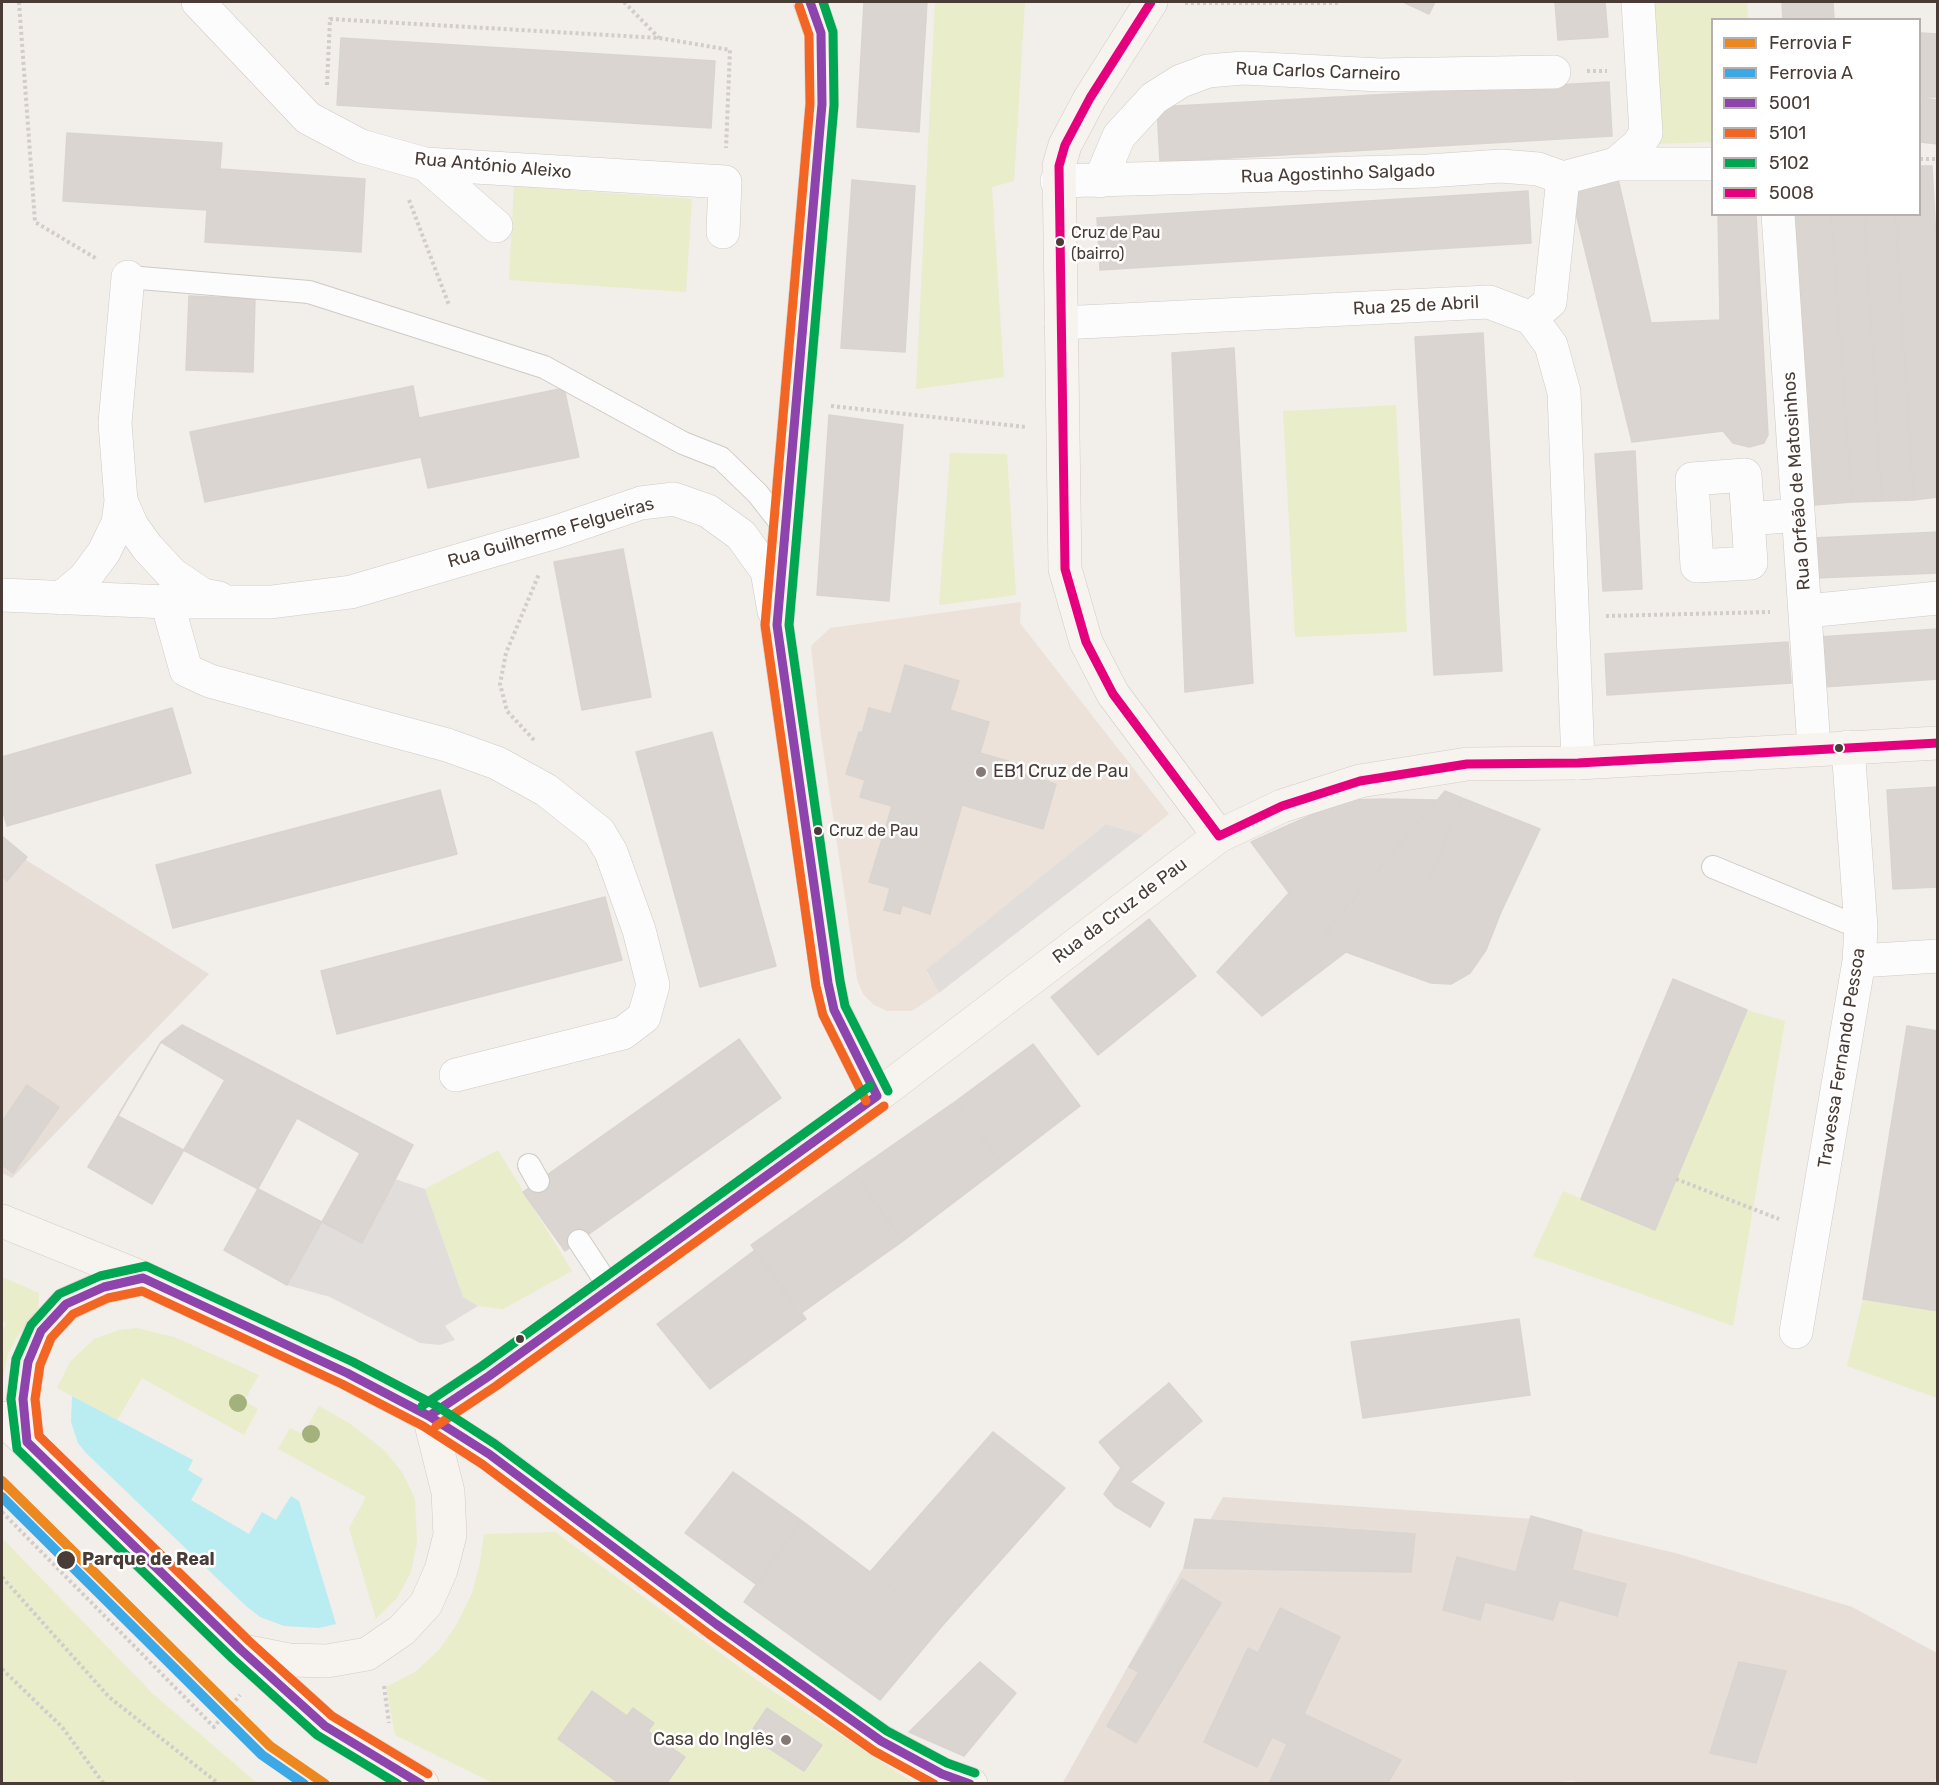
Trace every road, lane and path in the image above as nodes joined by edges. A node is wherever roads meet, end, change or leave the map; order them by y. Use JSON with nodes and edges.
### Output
{"nodes":[{"id":1,"x":19,"y":2,"type":"edge"},
{"id":2,"x":198,"y":2,"type":"edge"},
{"id":3,"x":624,"y":2,"type":"edge"},
{"id":4,"x":810,"y":2,"type":"edge"},
{"id":5,"x":1151,"y":2,"type":"edge"},
{"id":6,"x":1179,"y":2,"type":"edge"},
{"id":7,"x":1638,"y":2,"type":"edge"},
{"id":8,"x":1338,"y":3,"type":"edge"},
{"id":9,"x":659,"y":38,"type":"junction"},
{"id":10,"x":1642,"y":70,"type":"junction"},
{"id":11,"x":1554,"y":72,"type":"joint"},
{"id":12,"x":326,"y":127,"type":"junction"},
{"id":13,"x":392,"y":154,"type":"junction"},
{"id":14,"x":1921,"y":159,"type":"edge"},
{"id":15,"x":1938,"y":159,"type":"edge"},
{"id":16,"x":425,"y":164,"type":"junction"},
{"id":17,"x":1616,"y":164,"type":"junction"},
{"id":18,"x":1711,"y":164,"type":"edge"},
{"id":19,"x":1563,"y":178,"type":"junction"},
{"id":20,"x":1057,"y":181,"type":"junction"},
{"id":21,"x":1100,"y":181,"type":"junction"},
{"id":22,"x":725,"y":182,"type":"junction"},
{"id":23,"x":1778,"y":216,"type":"edge"},
{"id":24,"x":496,"y":226,"type":"dead end"},
{"id":25,"x":723,"y":232,"type":"dead end"},
{"id":26,"x":128,"y":277,"type":"junction"},
{"id":27,"x":1531,"y":318,"type":"junction"},
{"id":28,"x":1061,"y":323,"type":"junction"},
{"id":29,"x":463,"y":341,"type":"junction"},
{"id":30,"x":798,"y":402,"type":"junction"},
{"id":31,"x":1063,"y":431,"type":"junction"},
{"id":32,"x":121,"y":501,"type":"junction"},
{"id":33,"x":1798,"y":515,"type":"junction"},
{"id":34,"x":1748,"y":519,"type":"dead end"},
{"id":35,"x":786,"y":530,"type":"junction"},
{"id":36,"x":556,"y":532,"type":"junction"},
{"id":37,"x":2,"y":595,"type":"edge"},
{"id":38,"x":61,"y":598,"type":"junction"},
{"id":39,"x":1938,"y":598,"type":"edge"},
{"id":40,"x":167,"y":602,"type":"junction"},
{"id":41,"x":238,"y":602,"type":"junction"},
{"id":42,"x":1806,"y":611,"type":"junction"},
{"id":43,"x":1572,"y":617,"type":"junction"},
{"id":44,"x":777,"y":625,"type":"junction"},
{"id":45,"x":1938,"y":743,"type":"edge"},
{"id":46,"x":1848,"y":747,"type":"junction"},
{"id":47,"x":542,"y":748,"type":"dead end"},
{"id":48,"x":1814,"y":748,"type":"junction"},
{"id":49,"x":1578,"y":763,"type":"junction"},
{"id":50,"x":1219,"y":836,"type":"junction"},
{"id":51,"x":1713,"y":867,"type":"dead end"},
{"id":52,"x":1861,"y":928,"type":"junction"},
{"id":53,"x":1938,"y":956,"type":"edge"},
{"id":54,"x":1859,"y":961,"type":"junction"},
{"id":55,"x":456,"y":1075,"type":"dead end"},
{"id":56,"x":877,"y":1096,"type":"junction"},
{"id":57,"x":1676,"y":1179,"type":"dead end"},
{"id":58,"x":2,"y":1221,"type":"edge"},
{"id":59,"x":1814,"y":1231,"type":"junction"},
{"id":60,"x":579,"y":1241,"type":"dead end"},
{"id":61,"x":143,"y":1278,"type":"junction"},
{"id":62,"x":610,"y":1288,"type":"junction"},
{"id":63,"x":1796,"y":1332,"type":"dead end"},
{"id":64,"x":429,"y":1416,"type":"junction"},
{"id":65,"x":2,"y":1418,"type":"edge"},
{"id":66,"x":27,"y":1442,"type":"junction"},
{"id":67,"x":2,"y":1512,"type":"edge"},
{"id":68,"x":2,"y":1577,"type":"edge"},
{"id":69,"x":378,"y":1646,"type":"junction"},
{"id":70,"x":241,"y":1650,"type":"junction"},
{"id":71,"x":2,"y":1669,"type":"edge"},
{"id":72,"x":241,"y":1693,"type":"dead end"},
{"id":73,"x":409,"y":1776,"type":"edge"},
{"id":74,"x":104,"y":1784,"type":"edge"},
{"id":75,"x":219,"y":1784,"type":"edge"},
{"id":76,"x":971,"y":1784,"type":"edge"}],
"edges":[{"from":1,"to":26,"type":"path"},
{"from":2,"to":12,"type":"street","name":"Rua António Aleixo"},
{"from":3,"to":9,"type":"path"},
{"from":4,"to":30,"type":"street"},
{"from":5,"to":20,"type":"street"},
{"from":6,"to":8,"type":"path"},
{"from":7,"to":10,"type":"street"},
{"from":9,"to":12,"type":"path"},
{"from":9,"to":22,"type":"path"},
{"from":10,"to":11,"type":"path"},
{"from":10,"to":17,"type":"street"},
{"from":11,"to":21,"type":"street","name":"Rua Carlos Carneiro"},
{"from":12,"to":13,"type":"street","name":"Rua António Aleixo"},
{"from":13,"to":16,"type":"street","name":"Rua António Aleixo"},
{"from":13,"to":29,"type":"path"},
{"from":14,"to":15,"type":"path"},
{"from":16,"to":22,"type":"street","name":"Rua António Aleixo"},
{"from":16,"to":24,"type":"street"},
{"from":17,"to":18,"type":"street"},
{"from":17,"to":19,"type":"street"},
{"from":19,"to":21,"type":"street","name":"Rua Agostinho Salgado"},
{"from":19,"to":27,"type":"street"},
{"from":20,"to":21,"type":"street","name":"Rua Agostinho Salgado"},
{"from":20,"to":28,"type":"street"},
{"from":22,"to":25,"type":"street"},
{"from":23,"to":33,"type":"street","name":"Rua Orfeão de Matosinhos"},
{"from":26,"to":29,"type":"lane"},
{"from":26,"to":32,"type":"street","name":"Rua Guilherme Felgueiras"},
{"from":27,"to":28,"type":"street","name":"Rua 25 de Abril"},
{"from":27,"to":43,"type":"street"},
{"from":28,"to":31,"type":"street"},
{"from":29,"to":35,"type":"lane"},
{"from":30,"to":31,"type":"path"},
{"from":30,"to":35,"type":"street"},
{"from":31,"to":50,"type":"street"},
{"from":32,"to":38,"type":"street","name":"Rua Guilherme Felgueiras"},
{"from":32,"to":41,"type":"street","name":"Rua Guilherme Felgueiras"},
{"from":33,"to":34,"type":"street"},
{"from":33,"to":42,"type":"street","name":"Rua Orfeão de Matosinhos"},
{"from":35,"to":44,"type":"street"},
{"from":36,"to":41,"type":"street","name":"Rua Guilherme Felgueiras"},
{"from":36,"to":44,"type":"street","name":"Rua Guilherme Felgueiras"},
{"from":36,"to":47,"type":"path"},
{"from":37,"to":38,"type":"street","name":"Rua Guilherme Felgueiras"},
{"from":38,"to":40,"type":"street","name":"Rua Guilherme Felgueiras"},
{"from":39,"to":42,"type":"street"},
{"from":40,"to":41,"type":"street","name":"Rua Guilherme Felgueiras"},
{"from":40,"to":55,"type":"street"},
{"from":42,"to":43,"type":"path"},
{"from":42,"to":48,"type":"street","name":"Rua Orfeão de Matosinhos"},
{"from":43,"to":49,"type":"street"},
{"from":44,"to":56,"type":"street","name":"Rua Guilherme Felgueiras"},
{"from":45,"to":46,"type":"street","name":"Rua da Cruz de Pau"},
{"from":46,"to":48,"type":"street","name":"Rua da Cruz de Pau"},
{"from":46,"to":52,"type":"street","name":"Travessa Fernando Pessoa"},
{"from":48,"to":49,"type":"street","name":"Rua da Cruz de Pau"},
{"from":49,"to":50,"type":"street","name":"Rua da Cruz de Pau"},
{"from":50,"to":56,"type":"street","name":"Rua da Cruz de Pau"},
{"from":51,"to":52,"type":"lane"},
{"from":52,"to":54,"type":"street","name":"Travessa Fernando Pessoa"},
{"from":53,"to":54,"type":"street"},
{"from":54,"to":59,"type":"street","name":"Travessa Fernando Pessoa"},
{"from":56,"to":62,"type":"street","name":"Rua da Cruz de Pau"},
{"from":57,"to":59,"type":"path"},
{"from":58,"to":61,"type":"street"},
{"from":59,"to":63,"type":"street","name":"Travessa Fernando Pessoa"},
{"from":60,"to":62,"type":"lane"},
{"from":61,"to":64,"type":"street"},
{"from":61,"to":66,"type":"street"},
{"from":62,"to":64,"type":"street","name":"Rua da Cruz de Pau"},
{"from":64,"to":69,"type":"street"},
{"from":64,"to":76,"type":"street"},
{"from":65,"to":66,"type":"street"},
{"from":66,"to":70,"type":"street"},
{"from":67,"to":72,"type":"path"},
{"from":68,"to":75,"type":"path"},
{"from":69,"to":70,"type":"street"},
{"from":69,"to":73,"type":"path"},
{"from":70,"to":73,"type":"street"},
{"from":71,"to":74,"type":"path"}]}
